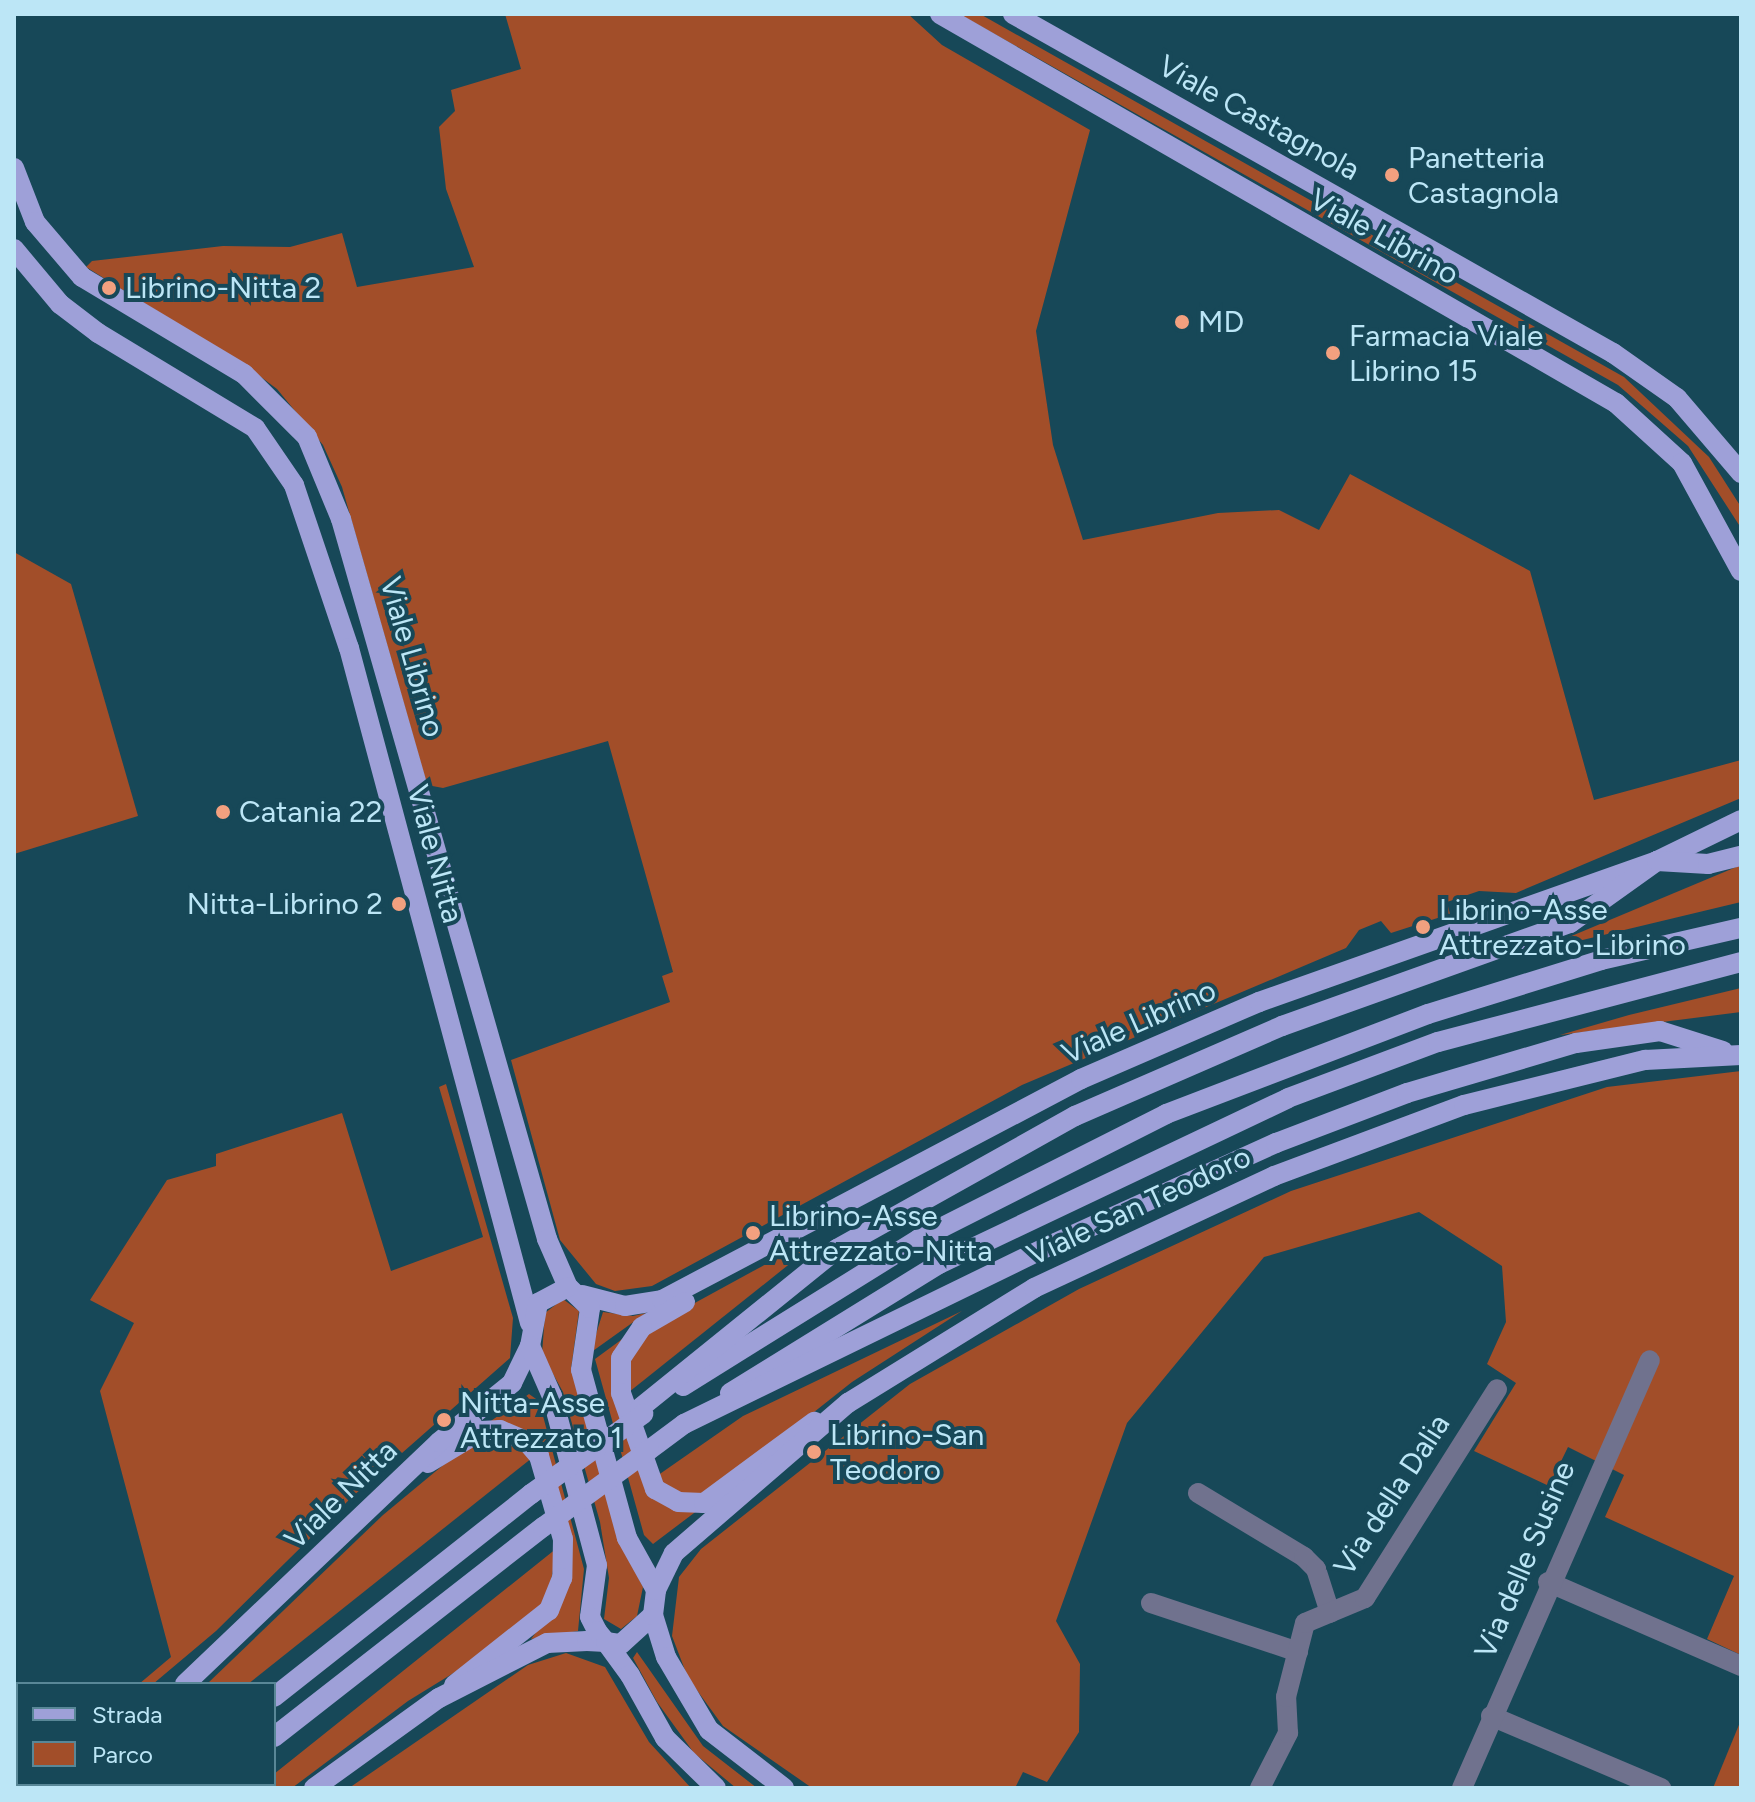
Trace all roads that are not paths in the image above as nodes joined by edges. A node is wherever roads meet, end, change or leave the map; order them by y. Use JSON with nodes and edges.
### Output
{"nodes":[{"id":1,"x":940,"y":14,"type":"edge"},
{"id":2,"x":1013,"y":14,"type":"edge"},
{"id":3,"x":14,"y":168,"type":"edge"},
{"id":4,"x":14,"y":249,"type":"edge"},
{"id":5,"x":1741,"y":473,"type":"edge"},
{"id":6,"x":1741,"y":571,"type":"edge"},
{"id":7,"x":1741,"y":820,"type":"edge"},
{"id":8,"x":1741,"y":856,"type":"edge"},
{"id":9,"x":1657,"y":861,"type":"junction"},
{"id":10,"x":1741,"y":928,"type":"edge"},
{"id":11,"x":1741,"y":962,"type":"edge"},
{"id":12,"x":1739,"y":1054,"type":"edge"},
{"id":13,"x":803,"y":1226,"type":"junction"},
{"id":14,"x":575,"y":1291,"type":"junction"},
{"id":15,"x":530,"y":1323,"type":"junction"},
{"id":16,"x":530,"y":1346,"type":"junction"},
{"id":17,"x":1650,"y":1360,"type":"dead end"},
{"id":18,"x":1497,"y":1389,"type":"dead end"},
{"id":19,"x":848,"y":1403,"type":"junction"},
{"id":20,"x":641,"y":1411,"type":"junction"},
{"id":21,"x":684,"y":1424,"type":"junction"},
{"id":22,"x":404,"y":1476,"type":"junction"},
{"id":23,"x":1198,"y":1493,"type":"dead end"},
{"id":24,"x":1548,"y":1582,"type":"junction"},
{"id":25,"x":656,"y":1590,"type":"junction"},
{"id":26,"x":1151,"y":1603,"type":"dead end"},
{"id":27,"x":1330,"y":1613,"type":"junction"},
{"id":28,"x":653,"y":1615,"type":"junction"},
{"id":29,"x":606,"y":1642,"type":"junction"},
{"id":30,"x":1298,"y":1652,"type":"junction"},
{"id":31,"x":1741,"y":1666,"type":"edge"},
{"id":32,"x":187,"y":1682,"type":"edge"},
{"id":33,"x":276,"y":1695,"type":"edge"},
{"id":34,"x":439,"y":1698,"type":"junction"},
{"id":35,"x":1491,"y":1716,"type":"junction"},
{"id":36,"x":276,"y":1735,"type":"edge"},
{"id":37,"x":314,"y":1788,"type":"edge"},
{"id":38,"x":716,"y":1788,"type":"edge"},
{"id":39,"x":784,"y":1788,"type":"edge"},
{"id":40,"x":1260,"y":1788,"type":"edge"},
{"id":41,"x":1462,"y":1788,"type":"edge"},
{"id":42,"x":1661,"y":1788,"type":"edge"}],
"edges":[{"from":1,"to":6,"type":"main road","name":"Viale Librino"},
{"from":2,"to":5,"type":"main road","name":"Viale Castagnola"},
{"from":3,"to":14,"type":"main road","name":"Viale Librino"},
{"from":4,"to":15,"type":"main road","name":"Viale Nitta"},
{"from":7,"to":9,"type":"main road","name":"Viale Librino"},
{"from":8,"to":9,"type":"main road"},
{"from":9,"to":13,"type":"main road","name":"Viale Librino"},
{"from":9,"to":20,"type":"main road"},
{"from":10,"to":20,"type":"main road"},
{"from":11,"to":21,"type":"main road"},
{"from":12,"to":19,"type":"main road","name":"Viale San Teodoro"},
{"from":12,"to":21,"type":"main road"},
{"from":13,"to":14,"type":"main road","name":"Viale Librino"},
{"from":13,"to":19,"type":"main road"},
{"from":14,"to":15,"type":"main road"},
{"from":14,"to":25,"type":"main road"},
{"from":15,"to":16,"type":"main road","name":"Viale Nitta"},
{"from":16,"to":22,"type":"main road","name":"Viale Nitta"},
{"from":16,"to":29,"type":"main road"},
{"from":17,"to":24,"type":"street","name":"Via delle Susine"},
{"from":18,"to":27,"type":"street","name":"Via della Dalia"},
{"from":19,"to":25,"type":"main road","name":"Viale San Teodoro"},
{"from":20,"to":33,"type":"main road","bridge":true},
{"from":21,"to":36,"type":"main road","bridge":true},
{"from":22,"to":32,"type":"main road","name":"Viale Nitta"},
{"from":22,"to":34,"type":"main road"},
{"from":23,"to":27,"type":"street"},
{"from":24,"to":31,"type":"street"},
{"from":24,"to":35,"type":"street","name":"Via delle Susine"},
{"from":25,"to":28,"type":"main road","name":"Viale San Teodoro"},
{"from":26,"to":30,"type":"street"},
{"from":27,"to":30,"type":"street","name":"Via della Dalia"},
{"from":28,"to":29,"type":"main road"},
{"from":28,"to":39,"type":"main road"},
{"from":29,"to":34,"type":"main road"},
{"from":29,"to":38,"type":"main road"},
{"from":30,"to":40,"type":"street","name":"Via della Dalia"},
{"from":34,"to":37,"type":"main road"},
{"from":35,"to":41,"type":"street","name":"Via delle Susine"},
{"from":35,"to":42,"type":"street"}]}
